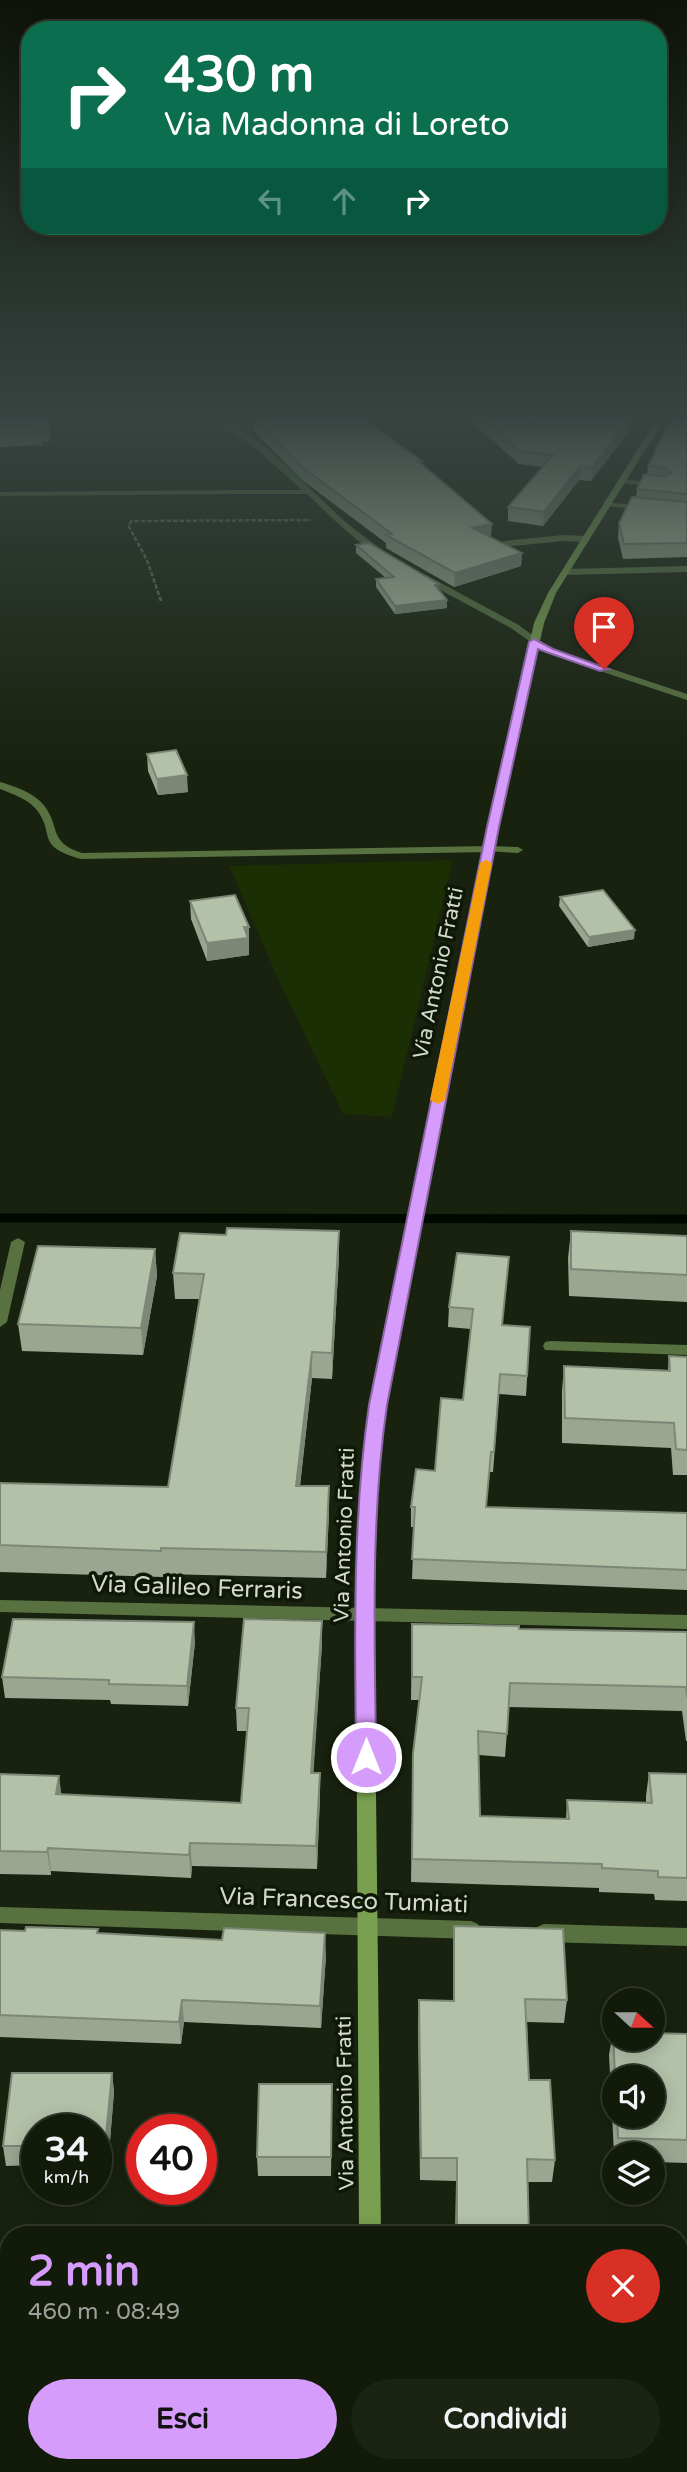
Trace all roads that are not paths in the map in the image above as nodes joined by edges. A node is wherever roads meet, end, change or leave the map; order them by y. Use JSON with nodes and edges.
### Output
{"nodes":[{"id":1,"x":351,"y":530,"type":"edge"},
{"id":2,"x":590,"y":530,"type":"edge"},
{"id":3,"x":585,"y":539,"type":"junction"},
{"id":4,"x":504,"y":544,"type":"edge"},
{"id":5,"x":391,"y":559,"type":"edge"},
{"id":6,"x":687,"y":569,"type":"edge"},
{"id":7,"x":565,"y":572,"type":"junction"},
{"id":8,"x":415,"y":573,"type":"edge"},
{"id":9,"x":534,"y":642,"type":"junction"},
{"id":10,"x":687,"y":697,"type":"edge"},
{"id":11,"x":0,"y":785,"type":"edge"},
{"id":12,"x":489,"y":849,"type":"junction"},
{"id":13,"x":518,"y":850,"type":"dead end"},
{"id":14,"x":18,"y":1242,"type":"dead end"},
{"id":15,"x":0,"y":1322,"type":"edge"},
{"id":16,"x":550,"y":1346,"type":"dead end"},
{"id":17,"x":687,"y":1350,"type":"edge"},
{"id":18,"x":0,"y":1606,"type":"edge"},
{"id":19,"x":365,"y":1616,"type":"junction"},
{"id":20,"x":687,"y":1622,"type":"edge"},
{"id":21,"x":0,"y":1915,"type":"edge"},
{"id":22,"x":367,"y":1927,"type":"junction"},
{"id":23,"x":492,"y":1931,"type":"edge"},
{"id":24,"x":520,"y":1932,"type":"edge"},
{"id":25,"x":687,"y":1937,"type":"edge"},
{"id":26,"x":370,"y":2226,"type":"edge"}],
"edges":[{"from":1,"to":5,"type":"street"},
{"from":2,"to":3,"type":"street","name":"Via Antonio Fratti"},
{"from":3,"to":4,"type":"street"},
{"from":3,"to":7,"type":"street","name":"Via Antonio Fratti"},
{"from":6,"to":7,"type":"street"},
{"from":7,"to":9,"type":"street","name":"Via Antonio Fratti"},
{"from":8,"to":9,"type":"street"},
{"from":9,"to":10,"type":"street"},
{"from":9,"to":12,"type":"street","name":"Via Antonio Fratti"},
{"from":11,"to":12,"type":"street"},
{"from":12,"to":13,"type":"street"},
{"from":12,"to":19,"type":"street","name":"Via Antonio Fratti"},
{"from":14,"to":15,"type":"street"},
{"from":16,"to":17,"type":"street"},
{"from":18,"to":19,"type":"street","name":"Via Galileo Ferraris"},
{"from":19,"to":20,"type":"street","name":"Via Galileo Ferraris"},
{"from":19,"to":22,"type":"street","name":"Via Antonio Fratti"},
{"from":21,"to":22,"type":"street","name":"Via Francesco Tumiati"},
{"from":22,"to":23,"type":"street","name":"Via Francesco Tumiati"},
{"from":22,"to":26,"type":"street","name":"Via Antonio Fratti"},
{"from":24,"to":25,"type":"street"}]}
